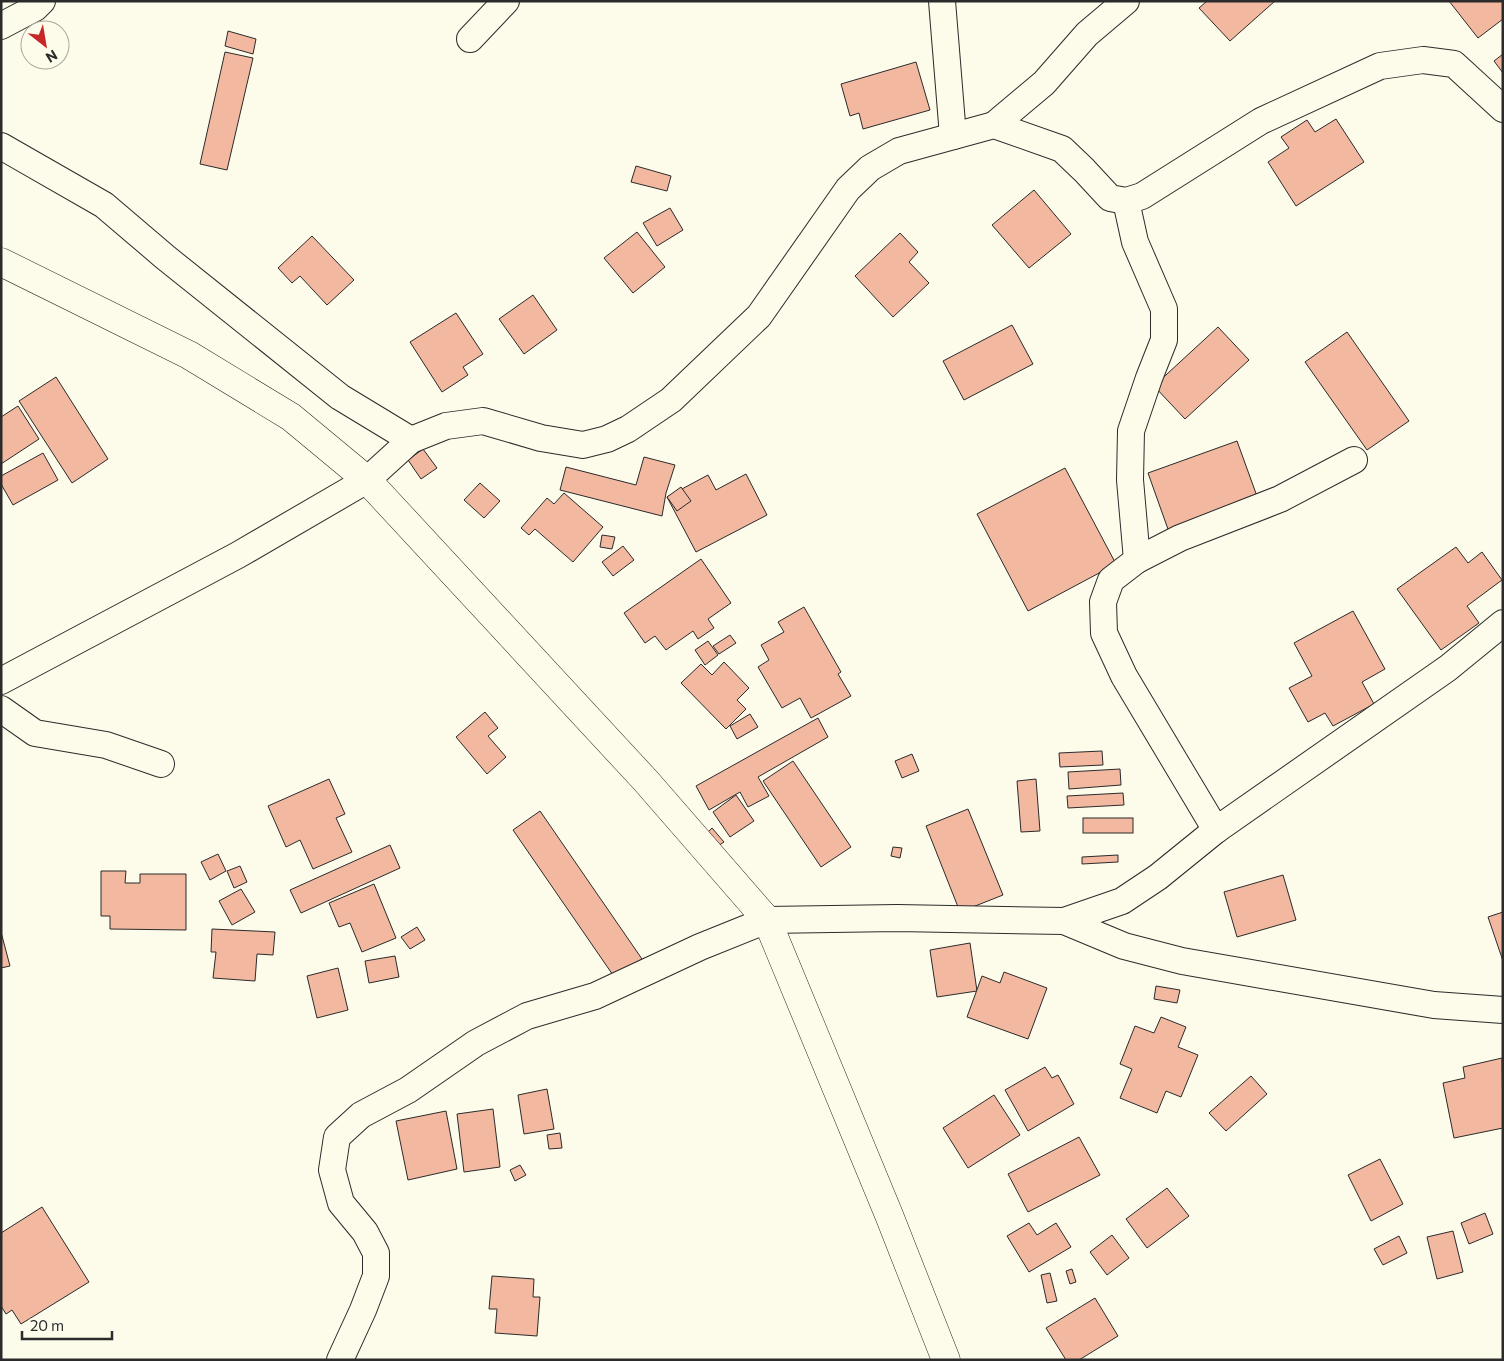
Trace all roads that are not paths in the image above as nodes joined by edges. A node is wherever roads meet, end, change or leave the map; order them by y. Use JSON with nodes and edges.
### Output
{"nodes":[{"id":1,"x":42,"y":1,"type":"edge"},
{"id":2,"x":506,"y":1,"type":"edge"},
{"id":3,"x":942,"y":1,"type":"edge"},
{"id":4,"x":1126,"y":1,"type":"edge"},
{"id":5,"x":1,"y":26,"type":"edge"},
{"id":6,"x":470,"y":39,"type":"dead end"},
{"id":7,"x":1503,"y":110,"type":"edge"},
{"id":8,"x":994,"y":126,"type":"junction"},
{"id":9,"x":953,"y":136,"type":"junction"},
{"id":10,"x":1,"y":146,"type":"edge"},
{"id":11,"x":1126,"y":201,"type":"junction"},
{"id":12,"x":1,"y":262,"type":"edge"},
{"id":13,"x":410,"y":440,"type":"junction"},
{"id":14,"x":1354,"y":460,"type":"dead end"},
{"id":15,"x":367,"y":480,"type":"junction"},
{"id":16,"x":1137,"y":560,"type":"junction"},
{"id":17,"x":1503,"y":623,"type":"edge"},
{"id":18,"x":1,"y":681,"type":"edge"},
{"id":19,"x":1,"y":709,"type":"edge"},
{"id":20,"x":161,"y":764,"type":"dead end"},
{"id":21,"x":1216,"y":830,"type":"junction"},
{"id":22,"x":767,"y":920,"type":"junction"},
{"id":23,"x":1064,"y":921,"type":"junction"},
{"id":24,"x":1503,"y":1010,"type":"edge"},
{"id":25,"x":340,"y":1360,"type":"edge"},
{"id":26,"x":946,"y":1360,"type":"edge"}],
"edges":[{"from":1,"to":5,"type":"street"},
{"from":2,"to":6,"type":"street"},
{"from":3,"to":9,"type":"street"},
{"from":4,"to":8,"type":"street"},
{"from":7,"to":11,"type":"street"},
{"from":8,"to":9,"type":"street"},
{"from":8,"to":11,"type":"street"},
{"from":9,"to":13,"type":"street"},
{"from":10,"to":13,"type":"street"},
{"from":11,"to":16,"type":"street"},
{"from":12,"to":15,"type":"street"},
{"from":13,"to":15,"type":"street"},
{"from":14,"to":16,"type":"street"},
{"from":15,"to":18,"type":"street"},
{"from":15,"to":22,"type":"street"},
{"from":16,"to":21,"type":"street"},
{"from":17,"to":21,"type":"street"},
{"from":19,"to":20,"type":"street"},
{"from":21,"to":23,"type":"street"},
{"from":22,"to":23,"type":"street"},
{"from":22,"to":25,"type":"street"},
{"from":22,"to":26,"type":"street"},
{"from":23,"to":24,"type":"street"}]}
